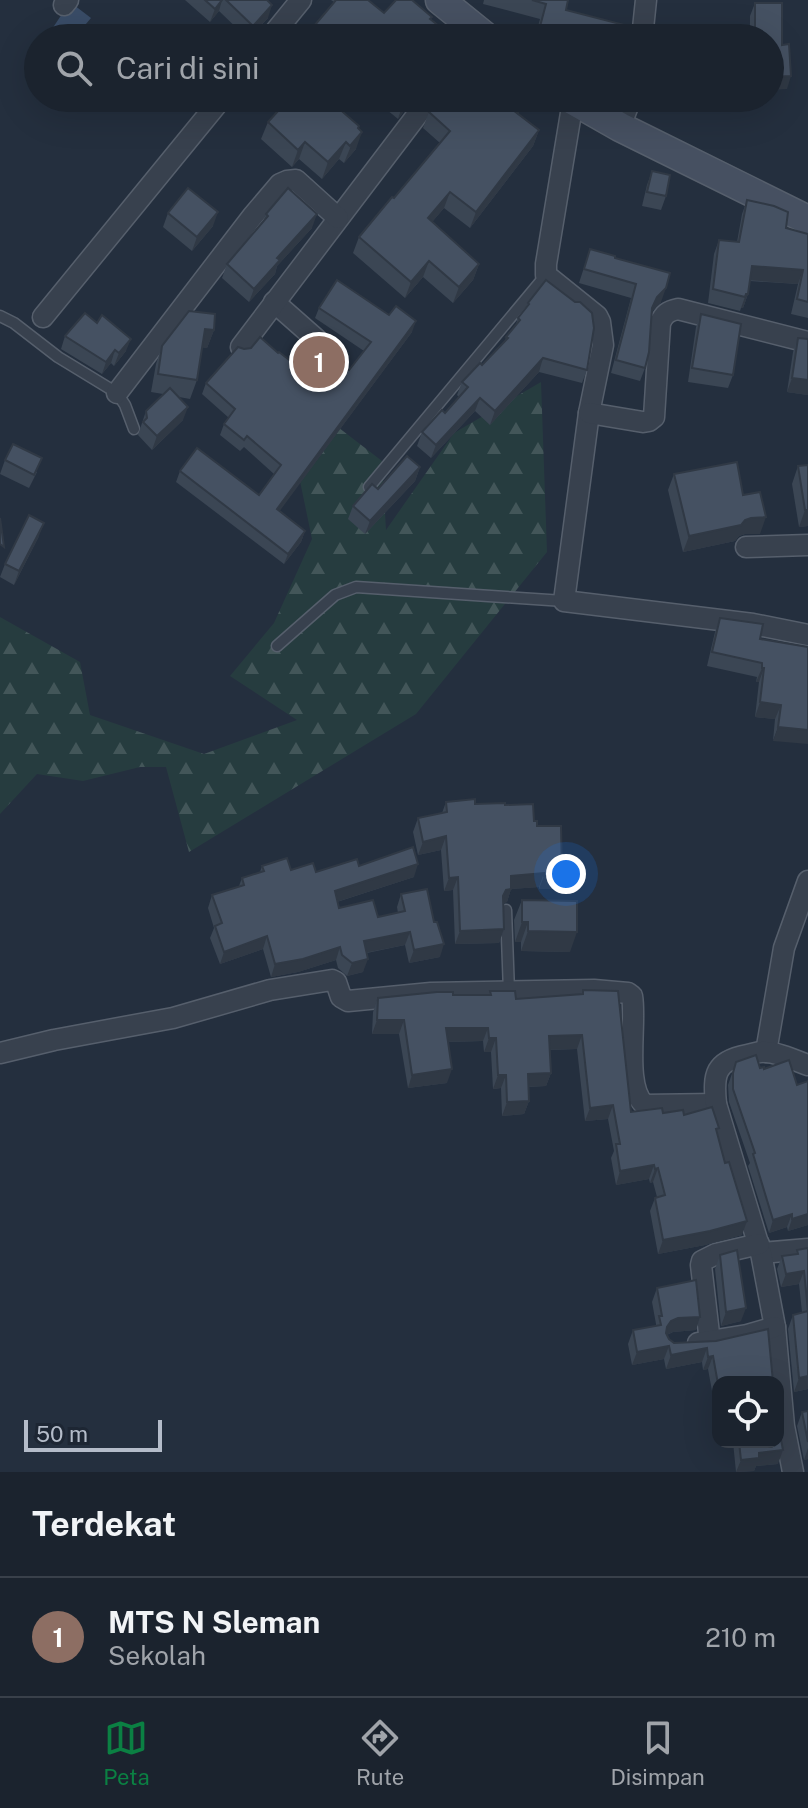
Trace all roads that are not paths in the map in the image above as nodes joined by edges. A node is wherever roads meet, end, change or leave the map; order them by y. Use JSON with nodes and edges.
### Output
{"nodes":[{"id":1,"x":301,"y":0,"type":"edge"},
{"id":2,"x":440,"y":0,"type":"edge"},
{"id":3,"x":646,"y":0,"type":"edge"},
{"id":4,"x":281,"y":24,"type":"edge"},
{"id":5,"x":467,"y":24,"type":"edge"},
{"id":6,"x":643,"y":24,"type":"edge"},
{"id":7,"x":211,"y":112,"type":"edge"},
{"id":8,"x":419,"y":112,"type":"edge"},
{"id":9,"x":569,"y":112,"type":"edge"},
{"id":10,"x":594,"y":112,"type":"edge"},
{"id":11,"x":626,"y":112,"type":"edge"},
{"id":12,"x":620,"y":127,"type":"junction"},
{"id":13,"x":338,"y":218,"type":"junction"},
{"id":14,"x":808,"y":220,"type":"edge"},
{"id":15,"x":546,"y":275,"type":"junction"},
{"id":16,"x":274,"y":302,"type":"junction"},
{"id":17,"x":0,"y":316,"type":"edge"},
{"id":18,"x":43,"y":317,"type":"dead end"},
{"id":19,"x":316,"y":339,"type":"dead end"},
{"id":20,"x":808,"y":342,"type":"edge"},
{"id":21,"x":241,"y":347,"type":"edge"},
{"id":22,"x":117,"y":393,"type":"junction"},
{"id":23,"x":589,"y":413,"type":"junction"},
{"id":24,"x":134,"y":429,"type":"dead end"},
{"id":25,"x":369,"y":487,"type":"edge"},
{"id":26,"x":808,"y":545,"type":"edge"},
{"id":27,"x":746,"y":547,"type":"dead end"},
{"id":28,"x":564,"y":601,"type":"junction"},
{"id":29,"x":808,"y":635,"type":"edge"},
{"id":30,"x":277,"y":646,"type":"dead end"},
{"id":31,"x":808,"y":881,"type":"edge"},
{"id":32,"x":506,"y":910,"type":"edge"},
{"id":33,"x":509,"y":992,"type":"junction"},
{"id":34,"x":766,"y":1052,"type":"junction"},
{"id":35,"x":0,"y":1053,"type":"edge"},
{"id":36,"x":808,"y":1065,"type":"edge"},
{"id":37,"x":716,"y":1104,"type":"junction"},
{"id":38,"x":760,"y":1248,"type":"junction"},
{"id":39,"x":808,"y":1249,"type":"edge"},
{"id":40,"x":775,"y":1327,"type":"junction"},
{"id":41,"x":710,"y":1342,"type":"junction"},
{"id":42,"x":674,"y":1345,"type":"edge"},
{"id":43,"x":793,"y":1472,"type":"edge"}],
"edges":[{"from":1,"to":4,"type":"street"},
{"from":2,"to":5,"type":"main road"},
{"from":3,"to":6,"type":"street"},
{"from":7,"to":18,"type":"street"},
{"from":8,"to":13,"type":"street"},
{"from":9,"to":15,"type":"street"},
{"from":10,"to":12,"type":"main road"},
{"from":11,"to":12,"type":"street"},
{"from":12,"to":14,"type":"main road"},
{"from":13,"to":16,"type":"street"},
{"from":13,"to":22,"type":"street"},
{"from":15,"to":23,"type":"street"},
{"from":15,"to":25,"type":"lane"},
{"from":16,"to":19,"type":"street"},
{"from":16,"to":21,"type":"street"},
{"from":17,"to":22,"type":"lane"},
{"from":20,"to":23,"type":"street"},
{"from":22,"to":24,"type":"lane"},
{"from":23,"to":28,"type":"street"},
{"from":26,"to":27,"type":"street"},
{"from":28,"to":29,"type":"street"},
{"from":28,"to":30,"type":"lane"},
{"from":31,"to":34,"type":"street"},
{"from":32,"to":33,"type":"lane"},
{"from":33,"to":35,"type":"street"},
{"from":33,"to":37,"type":"street"},
{"from":34,"to":36,"type":"street"},
{"from":34,"to":37,"type":"street"},
{"from":37,"to":38,"type":"street"},
{"from":38,"to":39,"type":"street"},
{"from":38,"to":40,"type":"street"},
{"from":38,"to":41,"type":"street"},
{"from":40,"to":41,"type":"street"},
{"from":40,"to":43,"type":"street"},
{"from":41,"to":42,"type":"street"}]}
